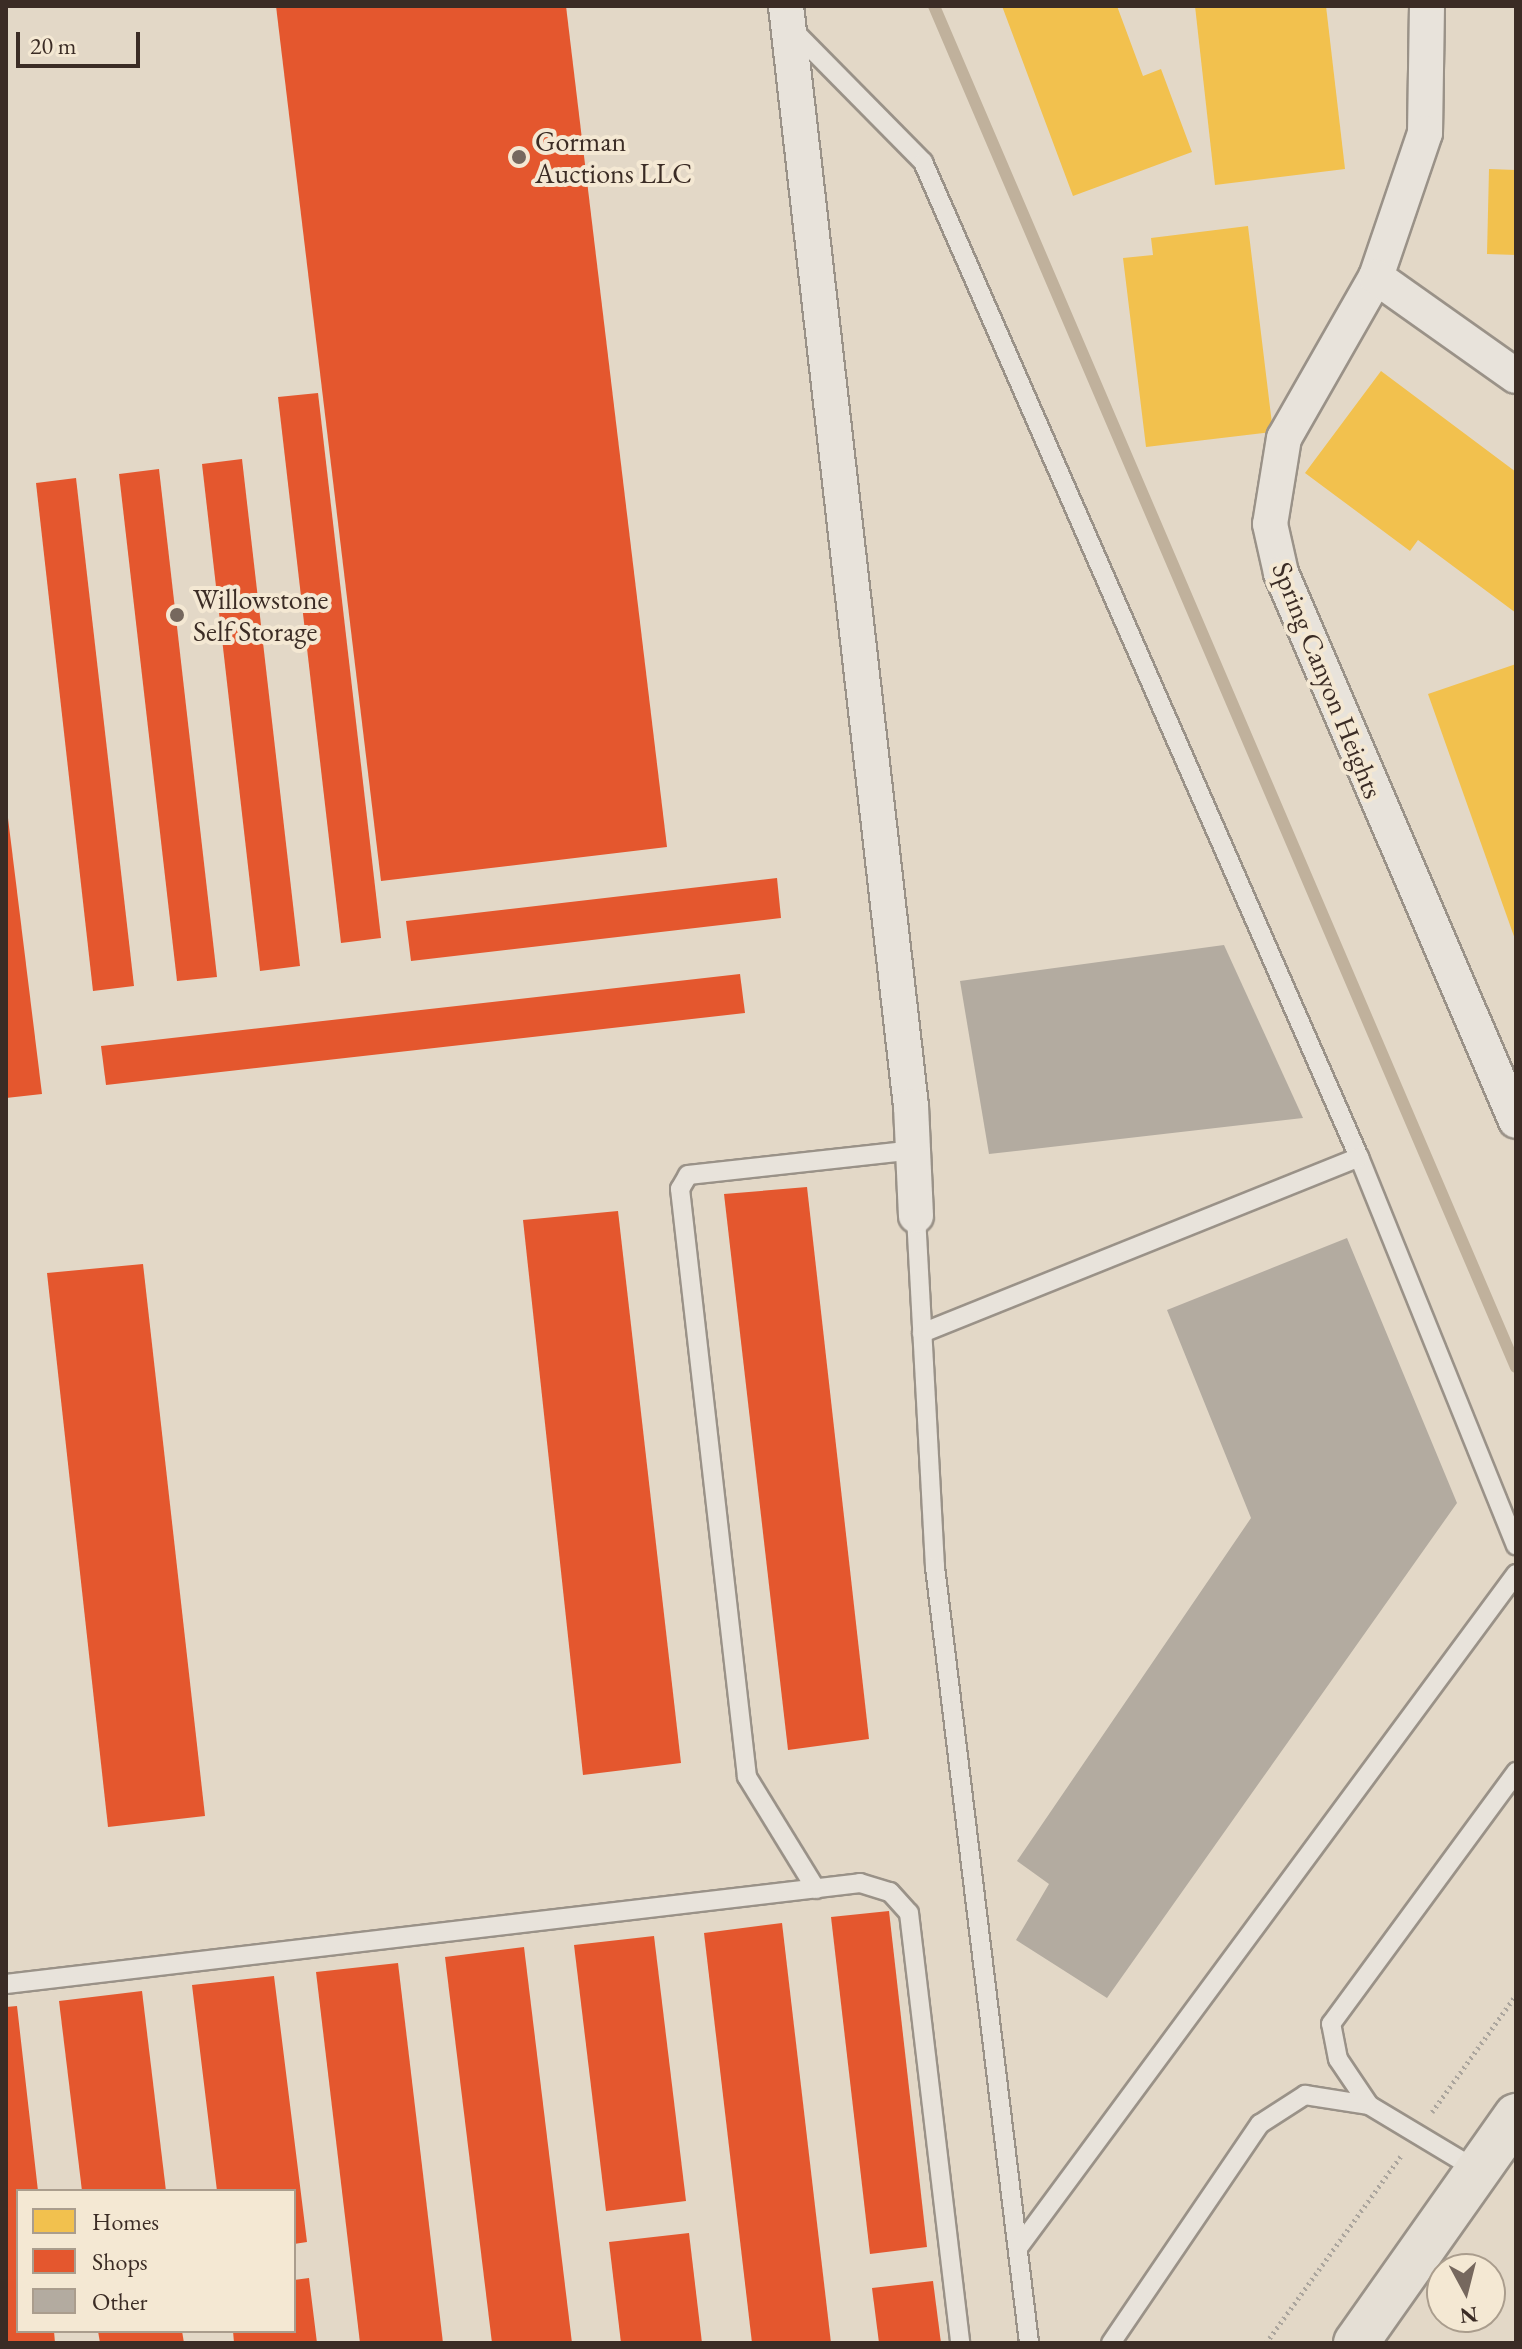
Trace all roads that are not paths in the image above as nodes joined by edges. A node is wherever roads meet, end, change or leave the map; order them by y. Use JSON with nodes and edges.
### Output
{"nodes":[{"id":1,"x":1427,"y":6,"type":"edge"},
{"id":2,"x":787,"y":16,"type":"edge"},
{"id":3,"x":1376,"y":277,"type":"junction"},
{"id":4,"x":1516,"y":376,"type":"edge"},
{"id":5,"x":1516,"y":1121,"type":"edge"},
{"id":6,"x":913,"y":1150,"type":"junction"},
{"id":7,"x":1359,"y":1157,"type":"junction"},
{"id":8,"x":916,"y":1216,"type":"joint"},
{"id":9,"x":922,"y":1333,"type":"junction"},
{"id":10,"x":1516,"y":1545,"type":"edge"},
{"id":11,"x":1516,"y":1574,"type":"edge"},
{"id":12,"x":1516,"y":1772,"type":"edge"},
{"id":13,"x":816,"y":1889,"type":"junction"},
{"id":14,"x":6,"y":1984,"type":"edge"},
{"id":15,"x":1369,"y":2105,"type":"junction"},
{"id":16,"x":1516,"y":2116,"type":"edge"},
{"id":17,"x":1477,"y":2170,"type":"junction"},
{"id":18,"x":1018,"y":2248,"type":"junction"},
{"id":19,"x":960,"y":2343,"type":"edge"},
{"id":20,"x":1029,"y":2343,"type":"edge"},
{"id":21,"x":1111,"y":2343,"type":"edge"},
{"id":22,"x":1356,"y":2343,"type":"edge"}],
"edges":[{"from":1,"to":3,"type":"street","name":"Spring Canyon Heights"},
{"from":2,"to":6,"type":"street"},
{"from":2,"to":7,"type":"lane"},
{"from":3,"to":4,"type":"street"},
{"from":3,"to":5,"type":"street","name":"Spring Canyon Heights"},
{"from":6,"to":8,"type":"street"},
{"from":6,"to":13,"type":"lane"},
{"from":7,"to":9,"type":"lane"},
{"from":7,"to":10,"type":"lane"},
{"from":8,"to":9,"type":"lane"},
{"from":9,"to":18,"type":"lane"},
{"from":11,"to":18,"type":"lane"},
{"from":12,"to":15,"type":"lane"},
{"from":13,"to":14,"type":"lane"},
{"from":13,"to":19,"type":"lane"},
{"from":15,"to":17,"type":"lane"},
{"from":15,"to":21,"type":"lane"},
{"from":16,"to":17,"type":"main road"},
{"from":17,"to":22,"type":"main road"},
{"from":18,"to":20,"type":"lane"}]}
